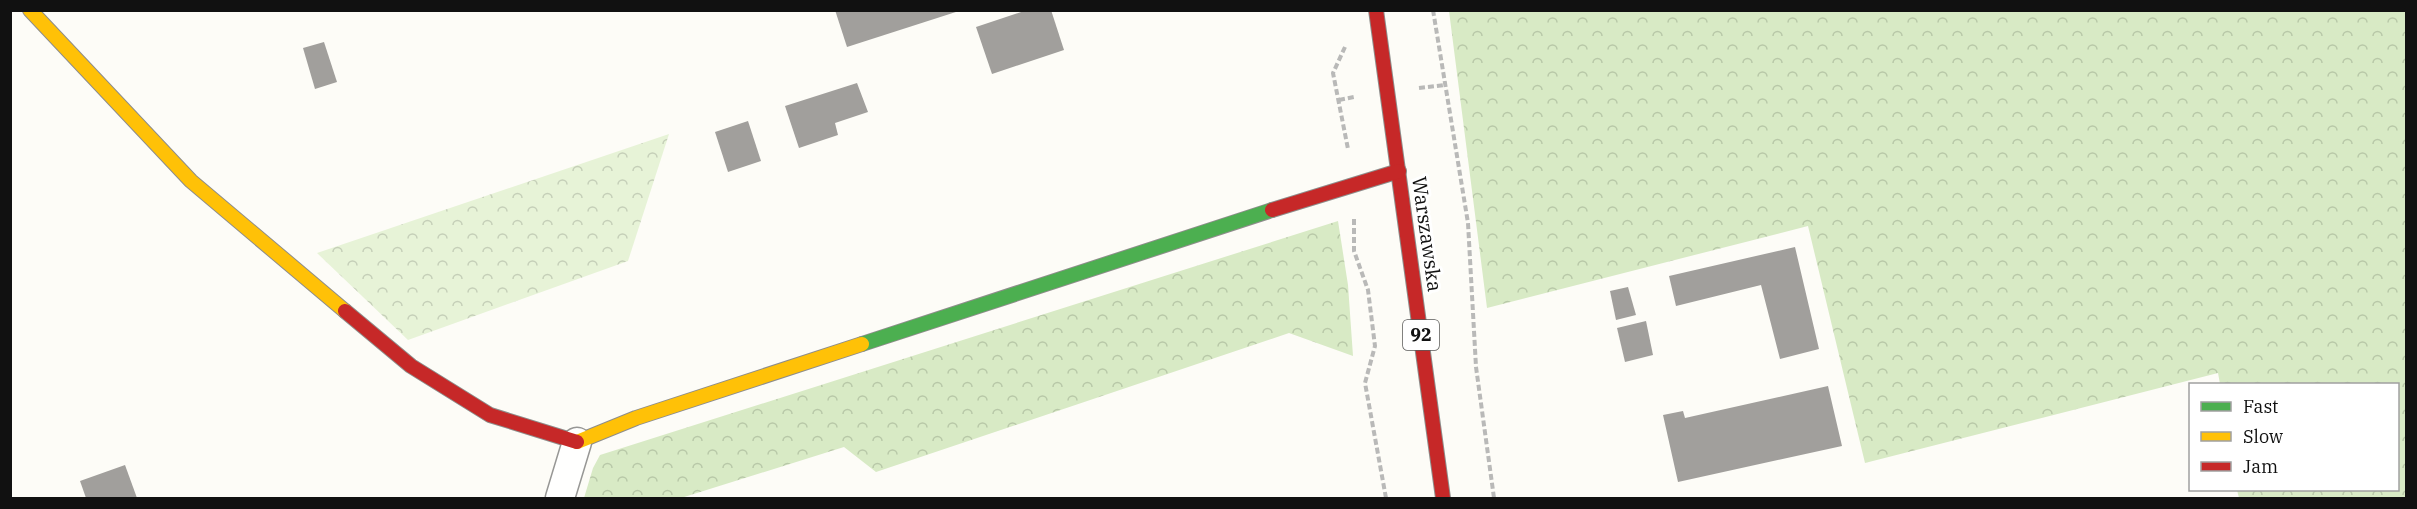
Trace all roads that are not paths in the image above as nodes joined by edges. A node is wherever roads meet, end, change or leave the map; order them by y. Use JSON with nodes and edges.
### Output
{"nodes":[{"id":1,"x":30,"y":10,"type":"edge"},
{"id":2,"x":1376,"y":10,"type":"edge"},
{"id":3,"x":1399,"y":171,"type":"junction"},
{"id":4,"x":577,"y":442,"type":"junction"},
{"id":5,"x":560,"y":498,"type":"edge"},
{"id":6,"x":1443,"y":498,"type":"edge"}],
"edges":[{"from":1,"to":4,"type":"street"},
{"from":2,"to":3,"type":"street","name":"Warszawska","number":"92"},
{"from":3,"to":4,"type":"street"},
{"from":3,"to":6,"type":"street","name":"Warszawska","number":"92"},
{"from":4,"to":5,"type":"street"}]}
